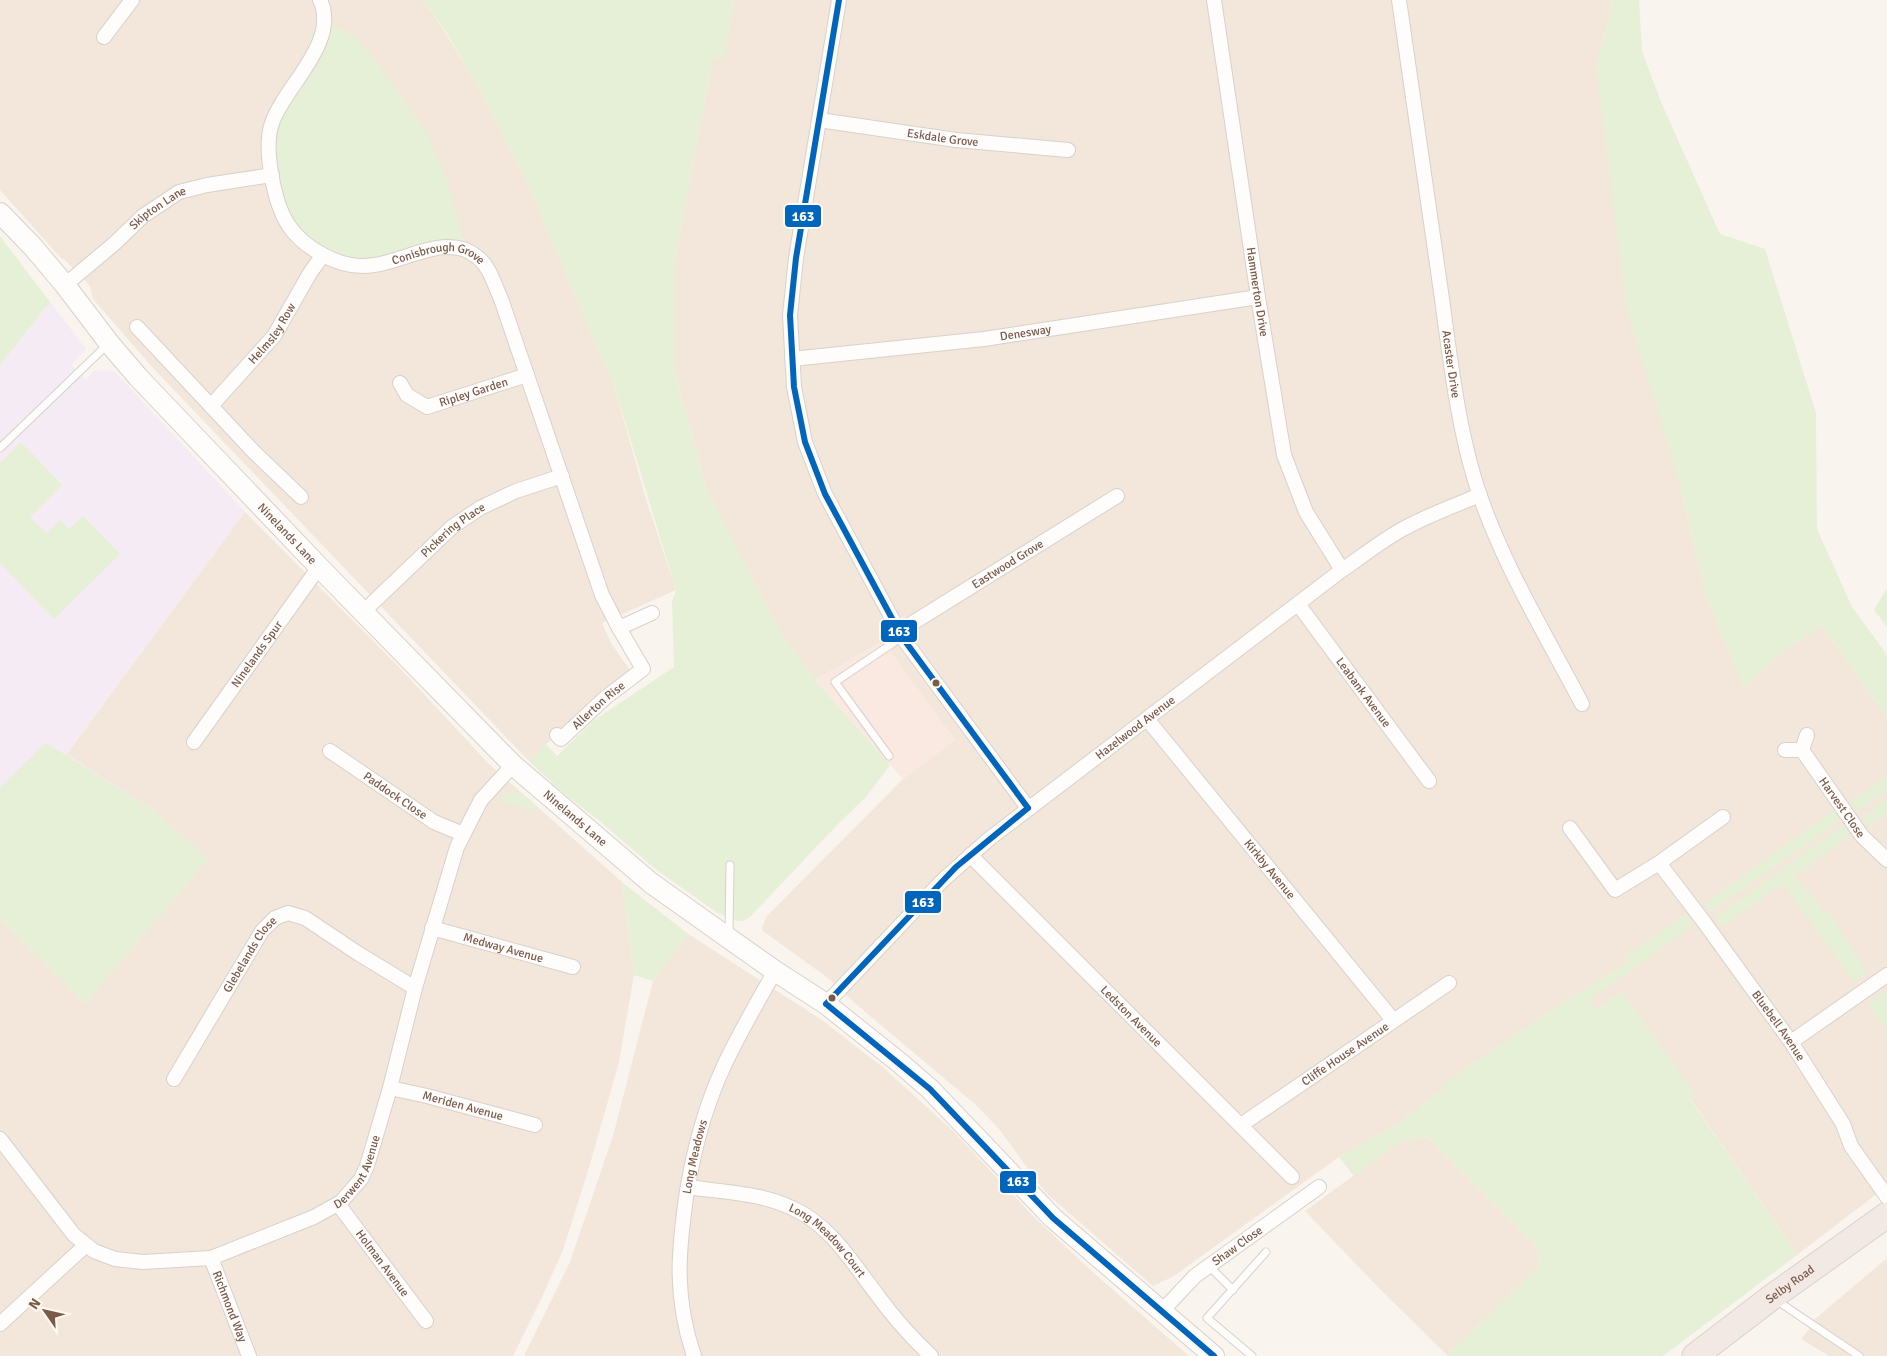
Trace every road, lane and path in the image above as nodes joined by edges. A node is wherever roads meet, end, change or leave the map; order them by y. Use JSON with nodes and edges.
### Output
{"nodes":[{"id":1,"x":132,"y":0,"type":"edge"},
{"id":2,"x":320,"y":0,"type":"edge"},
{"id":3,"x":839,"y":0,"type":"edge"},
{"id":4,"x":1214,"y":0,"type":"edge"},
{"id":5,"x":1399,"y":0,"type":"edge"},
{"id":6,"x":104,"y":37,"type":"dead end"},
{"id":7,"x":820,"y":120,"type":"junction"},
{"id":8,"x":1068,"y":150,"type":"dead end"},
{"id":9,"x":272,"y":175,"type":"junction"},
{"id":10,"x":0,"y":212,"type":"edge"},
{"id":11,"x":322,"y":255,"type":"junction"},
{"id":12,"x":65,"y":285,"type":"junction"},
{"id":13,"x":1258,"y":297,"type":"junction"},
{"id":14,"x":137,"y":326,"type":"dead end"},
{"id":15,"x":109,"y":343,"type":"junction"},
{"id":16,"x":792,"y":359,"type":"junction"},
{"id":17,"x":527,"y":375,"type":"junction"},
{"id":18,"x":400,"y":383,"type":"dead end"},
{"id":19,"x":211,"y":406,"type":"junction"},
{"id":20,"x":0,"y":448,"type":"edge"},
{"id":21,"x":562,"y":476,"type":"junction"},
{"id":22,"x":1480,"y":495,"type":"junction"},
{"id":23,"x":1117,"y":496,"type":"dead end"},
{"id":24,"x":301,"y":497,"type":"dead end"},
{"id":25,"x":319,"y":567,"type":"junction"},
{"id":26,"x":1342,"y":570,"type":"junction"},
{"id":27,"x":1298,"y":604,"type":"junction"},
{"id":28,"x":363,"y":612,"type":"junction"},
{"id":29,"x":652,"y":613,"type":"dead end"},
{"id":30,"x":619,"y":628,"type":"junction"},
{"id":31,"x":900,"y":635,"type":"junction"},
{"id":32,"x":643,"y":669,"type":"joint"},
{"id":33,"x":1582,"y":704,"type":"dead end"},
{"id":34,"x":1147,"y":719,"type":"junction"},
{"id":35,"x":1807,"y":734,"type":"dead end"},
{"id":36,"x":557,"y":735,"type":"dead end"},
{"id":37,"x":194,"y":742,"type":"dead end"},
{"id":38,"x":1785,"y":750,"type":"dead end"},
{"id":39,"x":1802,"y":750,"type":"junction"},
{"id":40,"x":330,"y":751,"type":"dead end"},
{"id":41,"x":889,"y":756,"type":"dead end"},
{"id":42,"x":513,"y":764,"type":"junction"},
{"id":43,"x":1429,"y":781,"type":"dead end"},
{"id":44,"x":1028,"y":808,"type":"junction"},
{"id":45,"x":1724,"y":818,"type":"dead end"},
{"id":46,"x":1570,"y":828,"type":"dead end"},
{"id":47,"x":463,"y":834,"type":"junction"},
{"id":48,"x":970,"y":855,"type":"junction"},
{"id":49,"x":1887,"y":860,"type":"edge"},
{"id":50,"x":1659,"y":863,"type":"junction"},
{"id":51,"x":730,"y":865,"type":"dead end"},
{"id":52,"x":432,"y":928,"type":"junction"},
{"id":53,"x":729,"y":939,"type":"junction"},
{"id":54,"x":573,"y":967,"type":"dead end"},
{"id":55,"x":775,"y":971,"type":"junction"},
{"id":56,"x":1887,"y":975,"type":"edge"},
{"id":57,"x":1449,"y":982,"type":"dead end"},
{"id":58,"x":415,"y":988,"type":"junction"},
{"id":59,"x":826,"y":1004,"type":"junction"},
{"id":60,"x":1392,"y":1020,"type":"junction"},
{"id":61,"x":1790,"y":1042,"type":"junction"},
{"id":62,"x":174,"y":1079,"type":"dead end"},
{"id":63,"x":390,"y":1088,"type":"junction"},
{"id":64,"x":535,"y":1125,"type":"dead end"},
{"id":65,"x":1241,"y":1125,"type":"junction"},
{"id":66,"x":0,"y":1139,"type":"edge"},
{"id":67,"x":1292,"y":1177,"type":"dead end"},
{"id":68,"x":688,"y":1187,"type":"junction"},
{"id":69,"x":1319,"y":1187,"type":"dead end"},
{"id":70,"x":1887,"y":1197,"type":"edge"},
{"id":71,"x":338,"y":1204,"type":"junction"},
{"id":72,"x":1887,"y":1215,"type":"edge"},
{"id":73,"x":86,"y":1246,"type":"junction"},
{"id":74,"x":1266,"y":1252,"type":"dead end"},
{"id":75,"x":211,"y":1258,"type":"junction"},
{"id":76,"x":1209,"y":1266,"type":"junction"},
{"id":77,"x":1233,"y":1290,"type":"junction"},
{"id":78,"x":1772,"y":1297,"type":"junction"},
{"id":79,"x":1162,"y":1311,"type":"junction"},
{"id":80,"x":426,"y":1321,"type":"dead end"},
{"id":81,"x":0,"y":1324,"type":"edge"},
{"id":82,"x":249,"y":1356,"type":"edge"},
{"id":83,"x":694,"y":1356,"type":"edge"},
{"id":84,"x":931,"y":1356,"type":"edge"},
{"id":85,"x":1214,"y":1356,"type":"edge"},
{"id":86,"x":1252,"y":1356,"type":"edge"},
{"id":87,"x":1695,"y":1356,"type":"edge"},
{"id":88,"x":1859,"y":1356,"type":"edge"}],
"edges":[{"from":1,"to":6,"type":"street"},
{"from":2,"to":9,"type":"street","name":"Conisbrough Grove"},
{"from":3,"to":7,"type":"street"},
{"from":4,"to":13,"type":"street","name":"Hammerton Drive"},
{"from":5,"to":22,"type":"street","name":"Acaster Drive"},
{"from":7,"to":8,"type":"street","name":"Eskdale Grove"},
{"from":7,"to":16,"type":"street"},
{"from":9,"to":11,"type":"street","name":"Conisbrough Grove"},
{"from":9,"to":12,"type":"street","name":"Skipton Lane"},
{"from":10,"to":12,"type":"street","name":"Ninelands Lane"},
{"from":11,"to":17,"type":"street","name":"Conisbrough Grove"},
{"from":11,"to":19,"type":"street","name":"Helmsley Row"},
{"from":12,"to":15,"type":"street","name":"Ninelands Lane"},
{"from":13,"to":16,"type":"street","name":"Denesway"},
{"from":13,"to":26,"type":"street","name":"Hammerton Drive"},
{"from":14,"to":19,"type":"street"},
{"from":15,"to":20,"type":"lane"},
{"from":15,"to":25,"type":"street","name":"Ninelands Lane"},
{"from":16,"to":31,"type":"street"},
{"from":17,"to":18,"type":"street","name":"Ripley Garden"},
{"from":17,"to":21,"type":"street","name":"Conisbrough Grove"},
{"from":19,"to":24,"type":"street"},
{"from":21,"to":28,"type":"street","name":"Pickering Place"},
{"from":21,"to":30,"type":"street","name":"Conisbrough Grove"},
{"from":22,"to":26,"type":"street","name":"Hazelwood Avenue"},
{"from":22,"to":33,"type":"street","name":"Acaster Drive"},
{"from":23,"to":31,"type":"street","name":"Eastwood Grove"},
{"from":25,"to":28,"type":"street","name":"Ninelands Lane"},
{"from":25,"to":37,"type":"street","name":"Ninelands Spur"},
{"from":26,"to":27,"type":"street","name":"Hazelwood Avenue"},
{"from":27,"to":34,"type":"street","name":"Hazelwood Avenue"},
{"from":27,"to":43,"type":"street","name":"Leabank Avenue"},
{"from":28,"to":42,"type":"street","name":"Ninelands Lane"},
{"from":29,"to":30,"type":"street"},
{"from":30,"to":32,"type":"street","name":"Conisbrough Grove"},
{"from":31,"to":41,"type":"lane"},
{"from":31,"to":44,"type":"street"},
{"from":32,"to":36,"type":"street","name":"Allerton Rise"},
{"from":34,"to":44,"type":"street","name":"Hazelwood Avenue"},
{"from":34,"to":60,"type":"street","name":"Kirkby Avenue"},
{"from":35,"to":39,"type":"street"},
{"from":38,"to":39,"type":"street"},
{"from":39,"to":49,"type":"street","name":"Harvest Close"},
{"from":40,"to":47,"type":"street","name":"Paddock Close"},
{"from":42,"to":47,"type":"street","name":"Derwent Avenue"},
{"from":42,"to":53,"type":"street","name":"Ninelands Lane"},
{"from":44,"to":48,"type":"street","name":"Hazelwood Avenue"},
{"from":45,"to":50,"type":"street"},
{"from":46,"to":50,"type":"street"},
{"from":47,"to":52,"type":"street","name":"Derwent Avenue"},
{"from":48,"to":59,"type":"street","name":"Hazelwood Avenue"},
{"from":48,"to":65,"type":"street","name":"Ledston Avenue"},
{"from":50,"to":61,"type":"street","name":"Bluebell Avenue"},
{"from":51,"to":53,"type":"lane"},
{"from":52,"to":54,"type":"street","name":"Medway Avenue"},
{"from":52,"to":58,"type":"street","name":"Derwent Avenue"},
{"from":53,"to":55,"type":"street","name":"Ninelands Lane"},
{"from":55,"to":59,"type":"street","name":"Ninelands Lane"},
{"from":55,"to":68,"type":"street","name":"Long Meadows"},
{"from":56,"to":61,"type":"street"},
{"from":57,"to":60,"type":"street","name":"Cliffe House Avenue"},
{"from":58,"to":62,"type":"street","name":"Glebelands Close"},
{"from":58,"to":63,"type":"street","name":"Derwent Avenue"},
{"from":59,"to":79,"type":"street","name":"Ninelands Lane"},
{"from":60,"to":65,"type":"street","name":"Cliffe House Avenue"},
{"from":61,"to":70,"type":"street","name":"Bluebell Avenue"},
{"from":63,"to":64,"type":"street","name":"Meriden Avenue"},
{"from":63,"to":71,"type":"street","name":"Derwent Avenue"},
{"from":65,"to":67,"type":"street","name":"Ledston Avenue"},
{"from":66,"to":73,"type":"street","name":"Derwent Avenue"},
{"from":68,"to":83,"type":"street","name":"Long Meadows"},
{"from":68,"to":84,"type":"street","name":"Long Meadow Court"},
{"from":69,"to":76,"type":"street","name":"Shaw Close"},
{"from":71,"to":75,"type":"street","name":"Derwent Avenue"},
{"from":71,"to":80,"type":"street","name":"Holman Avenue"},
{"from":72,"to":78,"type":"highway","name":"Selby Road"},
{"from":73,"to":75,"type":"street","name":"Derwent Avenue"},
{"from":73,"to":81,"type":"street"},
{"from":74,"to":77,"type":"lane"},
{"from":75,"to":82,"type":"street","name":"Richmond Way"},
{"from":76,"to":77,"type":"lane"},
{"from":76,"to":79,"type":"street","name":"Shaw Close"},
{"from":77,"to":86,"type":"lane"},
{"from":78,"to":87,"type":"highway","name":"Selby Road"},
{"from":78,"to":88,"type":"lane"},
{"from":79,"to":85,"type":"street","name":"Ninelands Lane"}]}
